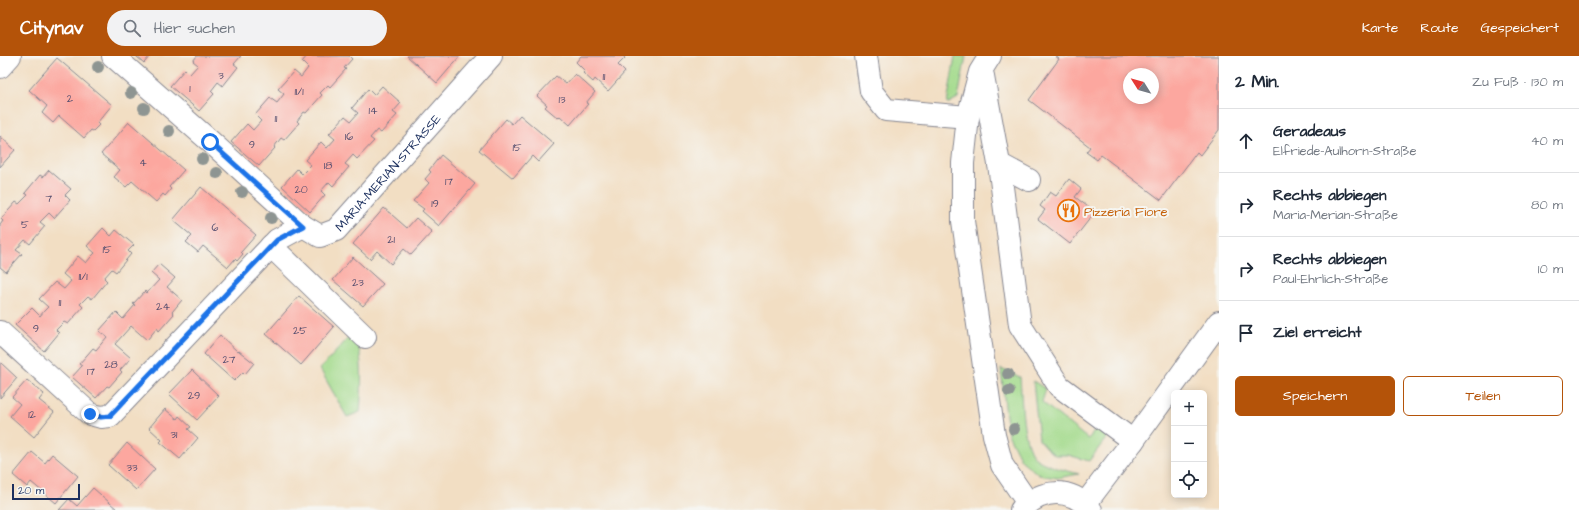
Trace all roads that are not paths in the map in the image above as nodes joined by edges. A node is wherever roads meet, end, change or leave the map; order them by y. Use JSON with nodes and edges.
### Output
{"nodes":[{"id":1,"x":10,"y":56,"type":"edge"},
{"id":2,"x":113,"y":56,"type":"edge"},
{"id":3,"x":491,"y":56,"type":"edge"},
{"id":4,"x":866,"y":56,"type":"edge"},
{"id":5,"x":985,"y":64,"type":"edge"},
{"id":6,"x":0,"y":67,"type":"edge"},
{"id":7,"x":968,"y":117,"type":"junction"},
{"id":8,"x":999,"y":164,"type":"junction"},
{"id":9,"x":1029,"y":180,"type":"dead end"},
{"id":10,"x":303,"y":226,"type":"junction"},
{"id":11,"x":271,"y":246,"type":"junction"},
{"id":12,"x":1219,"y":322,"type":"edge"},
{"id":13,"x":0,"y":332,"type":"edge"},
{"id":14,"x":365,"y":337,"type":"dead end"},
{"id":15,"x":1133,"y":441,"type":"junction"},
{"id":16,"x":1024,"y":507,"type":"edge"},
{"id":17,"x":1088,"y":507,"type":"edge"}],
"edges":[{"from":1,"to":6,"type":"street"},
{"from":2,"to":10,"type":"street"},
{"from":3,"to":10,"type":"street","name":"MARIA-MERIAN-STRASSE"},
{"from":4,"to":7,"type":"street"},
{"from":5,"to":7,"type":"street"},
{"from":5,"to":8,"type":"street"},
{"from":7,"to":16,"type":"street"},
{"from":8,"to":9,"type":"street"},
{"from":8,"to":15,"type":"street"},
{"from":10,"to":11,"type":"street"},
{"from":11,"to":13,"type":"street"},
{"from":11,"to":14,"type":"street"},
{"from":12,"to":15,"type":"street"},
{"from":15,"to":17,"type":"street"},
{"from":16,"to":17,"type":"street"}]}
